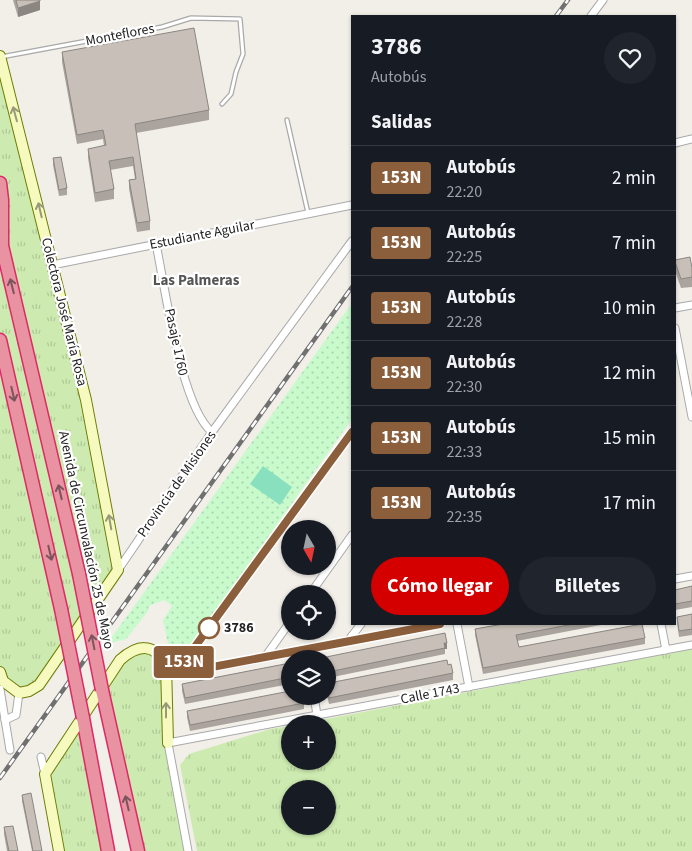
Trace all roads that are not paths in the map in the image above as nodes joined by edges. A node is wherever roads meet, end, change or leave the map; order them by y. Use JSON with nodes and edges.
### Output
{"nodes":[{"id":1,"x":603,"y":0,"type":"edge"},
{"id":2,"x":593,"y":15,"type":"edge"},
{"id":3,"x":0,"y":56,"type":"edge"},
{"id":4,"x":222,"y":104,"type":"dead end"},
{"id":5,"x":287,"y":120,"type":"dead end"},
{"id":6,"x":692,"y":139,"type":"edge"},
{"id":7,"x":676,"y":143,"type":"edge"},
{"id":8,"x":0,"y":183,"type":"edge"},
{"id":9,"x":351,"y":205,"type":"edge"},
{"id":10,"x":308,"y":214,"type":"junction"},
{"id":11,"x":1,"y":240,"type":"edge"},
{"id":12,"x":351,"y":242,"type":"edge"},
{"id":13,"x":156,"y":244,"type":"junction"},
{"id":14,"x":52,"y":265,"type":"junction"},
{"id":15,"x":692,"y":305,"type":"edge"},
{"id":16,"x":676,"y":308,"type":"edge"},
{"id":17,"x":676,"y":333,"type":"edge"},
{"id":18,"x":0,"y":340,"type":"edge"},
{"id":19,"x":692,"y":418,"type":"edge"},
{"id":20,"x":212,"y":432,"type":"junction"},
{"id":21,"x":351,"y":433,"type":"edge"},
{"id":22,"x":351,"y":536,"type":"edge"},
{"id":23,"x":118,"y":570,"type":"junction"},
{"id":24,"x":692,"y":576,"type":"edge"},
{"id":25,"x":676,"y":579,"type":"edge"},
{"id":26,"x":316,"y":585,"type":"edge"},
{"id":27,"x":360,"y":625,"type":"edge"},
{"id":28,"x":435,"y":625,"type":"edge"},
{"id":29,"x":457,"y":625,"type":"edge"},
{"id":30,"x":661,"y":625,"type":"edge"},
{"id":31,"x":281,"y":634,"type":"edge"},
{"id":32,"x":348,"y":641,"type":"junction"},
{"id":33,"x":692,"y":645,"type":"edge"},
{"id":34,"x":305,"y":650,"type":"edge"},
{"id":35,"x":666,"y":650,"type":"junction"},
{"id":36,"x":281,"y":654,"type":"edge"},
{"id":37,"x":264,"y":657,"type":"junction"},
{"id":38,"x":0,"y":672,"type":"edge"},
{"id":39,"x":171,"y":675,"type":"junction"},
{"id":40,"x":469,"y":687,"type":"junction"},
{"id":41,"x":0,"y":689,"type":"edge"},
{"id":42,"x":20,"y":693,"type":"junction"},
{"id":43,"x":315,"y":705,"type":"edge"},
{"id":44,"x":317,"y":715,"type":"joint"},
{"id":45,"x":5,"y":720,"type":"junction"},
{"id":46,"x":281,"y":722,"type":"edge"},
{"id":47,"x":168,"y":743,"type":"junction"},
{"id":48,"x":10,"y":750,"type":"dead end"},
{"id":49,"x":41,"y":757,"type":"dead end"},
{"id":50,"x":45,"y":778,"type":"junction"},
{"id":51,"x":59,"y":851,"type":"edge"},
{"id":52,"x":108,"y":851,"type":"edge"},
{"id":53,"x":138,"y":851,"type":"edge"},
{"id":54,"x":188,"y":851,"type":"edge"}],
"edges":[{"from":1,"to":2,"type":"street"},
{"from":3,"to":4,"type":"lane","name":"Monteflores"},
{"from":14,"to":3,"type":"main road","name":"Colectora José María Rosa","one_way":true},
{"from":5,"to":10,"type":"lane"},
{"from":6,"to":7,"type":"street"},
{"from":8,"to":11,"type":"highway","name":"Avenida de Circunvalación 25 de Mayo"},
{"from":9,"to":10,"type":"street","name":"Estudiante Aguilar"},
{"from":10,"to":13,"type":"street","name":"Estudiante Aguilar"},
{"from":53,"to":11,"type":"highway","name":"Avenida de Circunvalación 25 de Mayo","one_way":true,"bridge":true},
{"from":12,"to":20,"type":"street","name":"Provincia de Misiones"},
{"from":13,"to":14,"type":"street","name":"Estudiante Aguilar"},
{"from":13,"to":20,"type":"street","name":"Pasaje 1760"},
{"from":23,"to":14,"type":"main road","name":"Colectora José María Rosa","one_way":true},
{"from":15,"to":16,"type":"street"},
{"from":17,"to":19,"type":"street"},
{"from":18,"to":52,"type":"highway","one_way":true,"bridge":true},
{"from":20,"to":23,"type":"street","name":"Provincia de Misiones"},
{"from":21,"to":39,"type":"street"},
{"from":22,"to":26,"type":"street"},
{"from":23,"to":42,"type":"main road","name":"Provincia de Misiones"},
{"from":24,"to":25,"type":"street"},
{"from":27,"to":32,"type":"street"},
{"from":28,"to":32,"type":"street"},
{"from":29,"to":40,"type":"street"},
{"from":30,"to":35,"type":"street"},
{"from":31,"to":37,"type":"street"},
{"from":32,"to":34,"type":"street"},
{"from":33,"to":35,"type":"street","name":"Calle 1743"},
{"from":35,"to":40,"type":"street","name":"Calle 1743"},
{"from":36,"to":37,"type":"street"},
{"from":37,"to":39,"type":"street"},
{"from":38,"to":42,"type":"main road"},
{"from":47,"to":39,"type":"main road","one_way":true},
{"from":39,"to":50,"type":"main road"},
{"from":40,"to":44,"type":"street","name":"Calle 1743"},
{"from":41,"to":45,"type":"street"},
{"from":42,"to":45,"type":"street"},
{"from":43,"to":44,"type":"street"},
{"from":45,"to":48,"type":"street"},
{"from":46,"to":47,"type":"street","name":"Calle 1743"},
{"from":47,"to":54,"type":"street"},
{"from":49,"to":50,"type":"street"},
{"from":50,"to":51,"type":"main road"}]}
